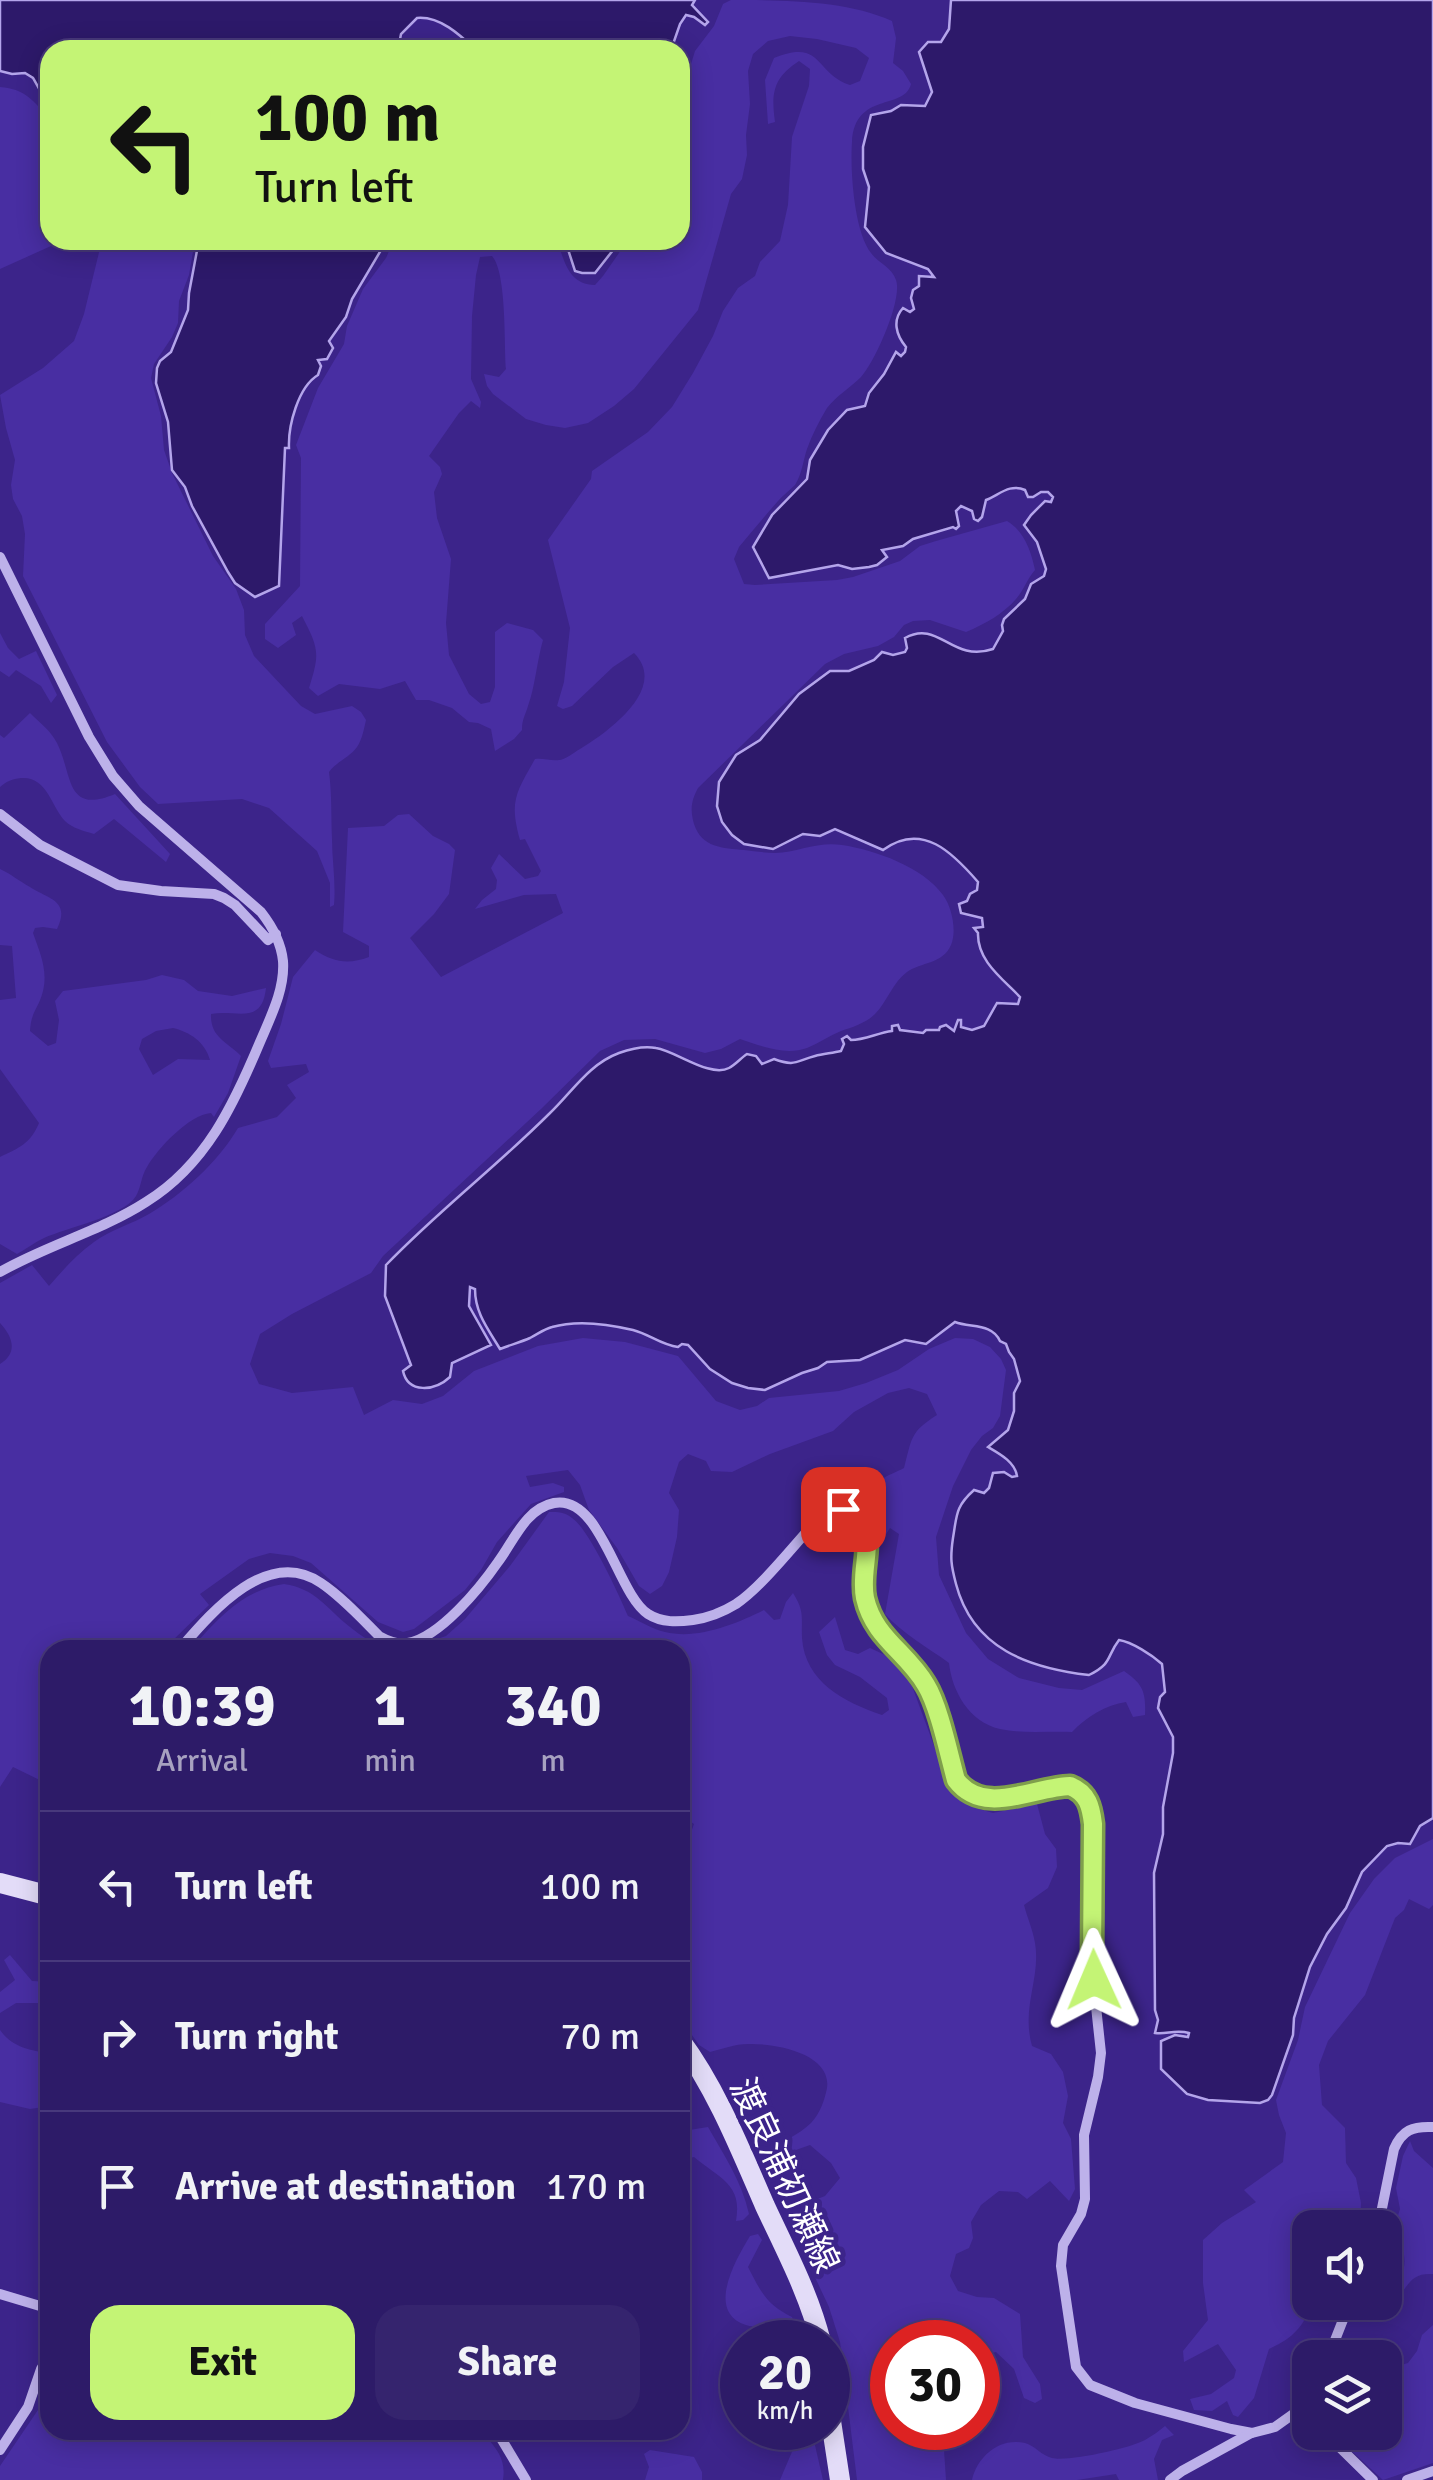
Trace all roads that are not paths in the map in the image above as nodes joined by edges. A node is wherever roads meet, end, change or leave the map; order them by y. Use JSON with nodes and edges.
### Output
{"nodes":[{"id":1,"x":0,"y":557,"type":"edge"},
{"id":2,"x":0,"y":814,"type":"edge"},
{"id":3,"x":276,"y":934,"type":"junction"},
{"id":4,"x":0,"y":1272,"type":"edge"},
{"id":5,"x":188,"y":1640,"type":"edge"},
{"id":6,"x":386,"y":1640,"type":"edge"},
{"id":7,"x":417,"y":1640,"type":"edge"},
{"id":8,"x":0,"y":1884,"type":"edge"},
{"id":9,"x":40,"y":1893,"type":"edge"},
{"id":10,"x":690,"y":2056,"type":"edge"},
{"id":11,"x":1433,"y":2127,"type":"edge"},
{"id":12,"x":1382,"y":2210,"type":"edge"},
{"id":13,"x":0,"y":2294,"type":"edge"},
{"id":14,"x":40,"y":2306,"type":"edge"},
{"id":15,"x":816,"y":2320,"type":"edge"},
{"id":16,"x":40,"y":2371,"type":"edge"},
{"id":17,"x":1292,"y":2418,"type":"edge"},
{"id":18,"x":1252,"y":2433,"type":"junction"},
{"id":19,"x":502,"y":2440,"type":"edge"},
{"id":20,"x":0,"y":2450,"type":"edge"},
{"id":21,"x":835,"y":2450,"type":"edge"},
{"id":22,"x":1342,"y":2450,"type":"edge"},
{"id":23,"x":1433,"y":2471,"type":"edge"},
{"id":24,"x":526,"y":2480,"type":"edge"},
{"id":25,"x":840,"y":2480,"type":"edge"},
{"id":26,"x":1170,"y":2480,"type":"edge"},
{"id":27,"x":1373,"y":2480,"type":"edge"},
{"id":28,"x":1406,"y":2480,"type":"edge"}],
"edges":[{"from":1,"to":3,"type":"street"},
{"from":2,"to":3,"type":"street"},
{"from":3,"to":4,"type":"street"},
{"from":5,"to":6,"type":"street"},
{"from":7,"to":18,"type":"street"},
{"from":8,"to":9,"type":"main road"},
{"from":10,"to":15,"type":"main road","name":"渡良浦初瀬線"},
{"from":11,"to":12,"type":"street"},
{"from":13,"to":14,"type":"street"},
{"from":16,"to":20,"type":"street"},
{"from":17,"to":18,"type":"street"},
{"from":18,"to":26,"type":"street"},
{"from":19,"to":24,"type":"street"},
{"from":21,"to":25,"type":"main road"},
{"from":22,"to":27,"type":"street"},
{"from":23,"to":28,"type":"street"}]}
